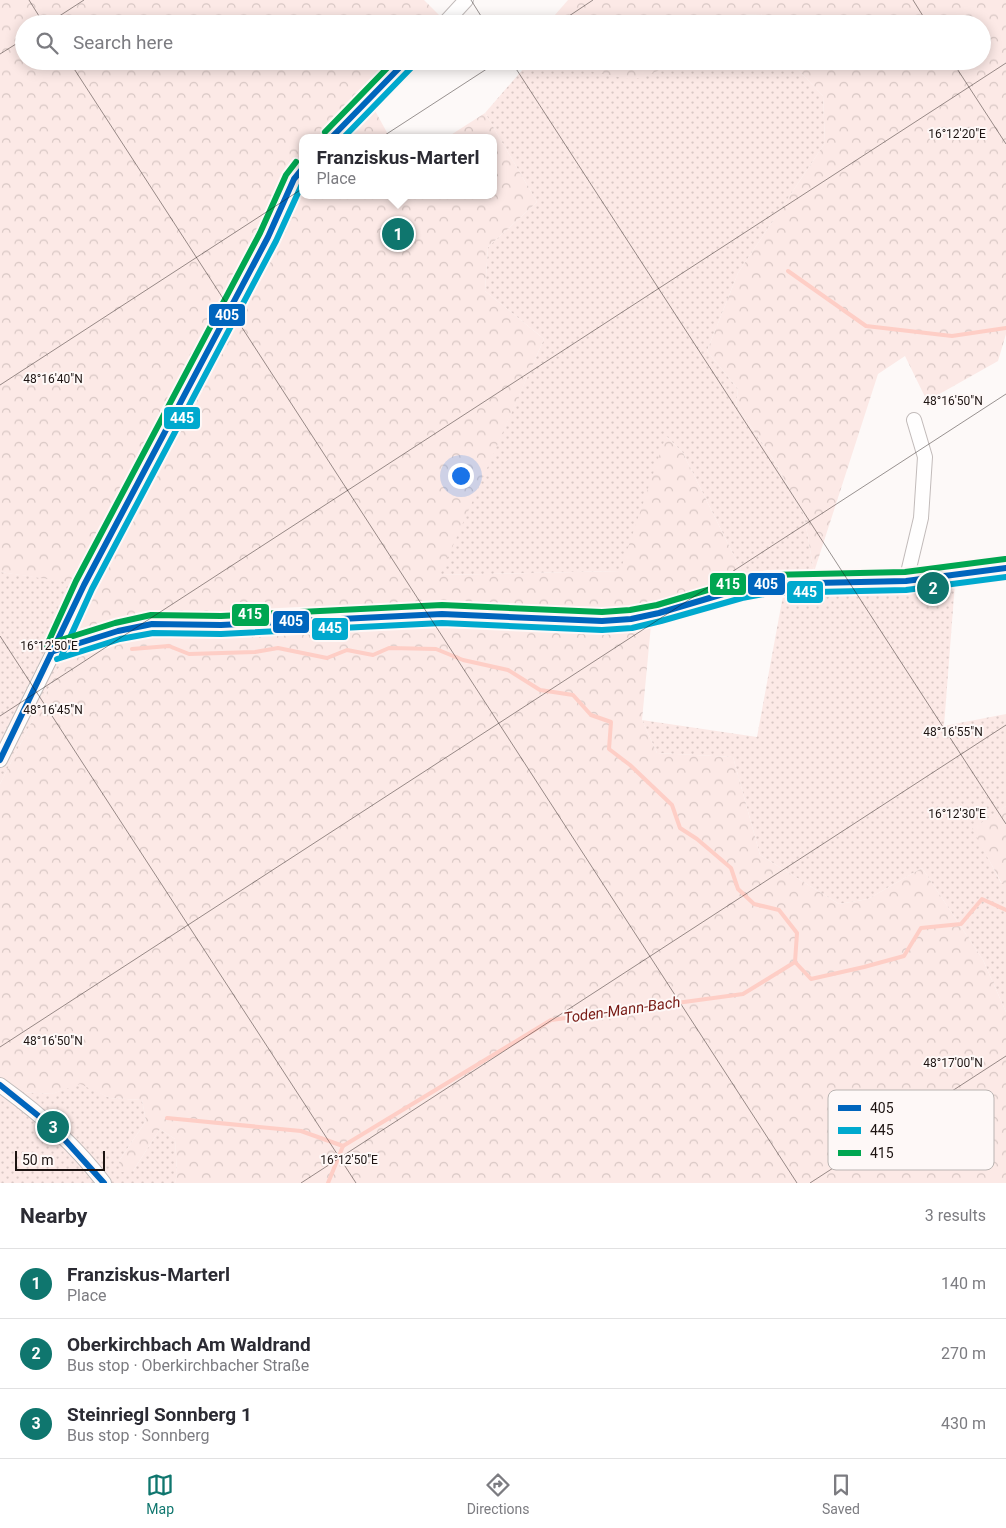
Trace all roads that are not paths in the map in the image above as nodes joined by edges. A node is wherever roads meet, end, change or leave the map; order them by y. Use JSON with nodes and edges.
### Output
{"nodes":[{"id":1,"x":466,"y":0,"type":"edge"},
{"id":2,"x":452,"y":15,"type":"edge"},
{"id":3,"x":397,"y":70,"type":"edge"},
{"id":4,"x":335,"y":134,"type":"edge"},
{"id":5,"x":299,"y":173,"type":"edge"},
{"id":6,"x":914,"y":420,"type":"dead end"},
{"id":7,"x":1006,"y":568,"type":"edge"},
{"id":8,"x":906,"y":581,"type":"junction"},
{"id":9,"x":54,"y":651,"type":"junction"},
{"id":10,"x":0,"y":760,"type":"edge"},
{"id":11,"x":0,"y":1085,"type":"edge"},
{"id":12,"x":104,"y":1183,"type":"edge"}],
"edges":[{"from":1,"to":2,"type":"street"},
{"from":3,"to":4,"type":"street"},
{"from":5,"to":9,"type":"street"},
{"from":6,"to":8,"type":"street"},
{"from":7,"to":8,"type":"street"},
{"from":8,"to":9,"type":"street"},
{"from":9,"to":10,"type":"street"},
{"from":11,"to":12,"type":"street"}]}
